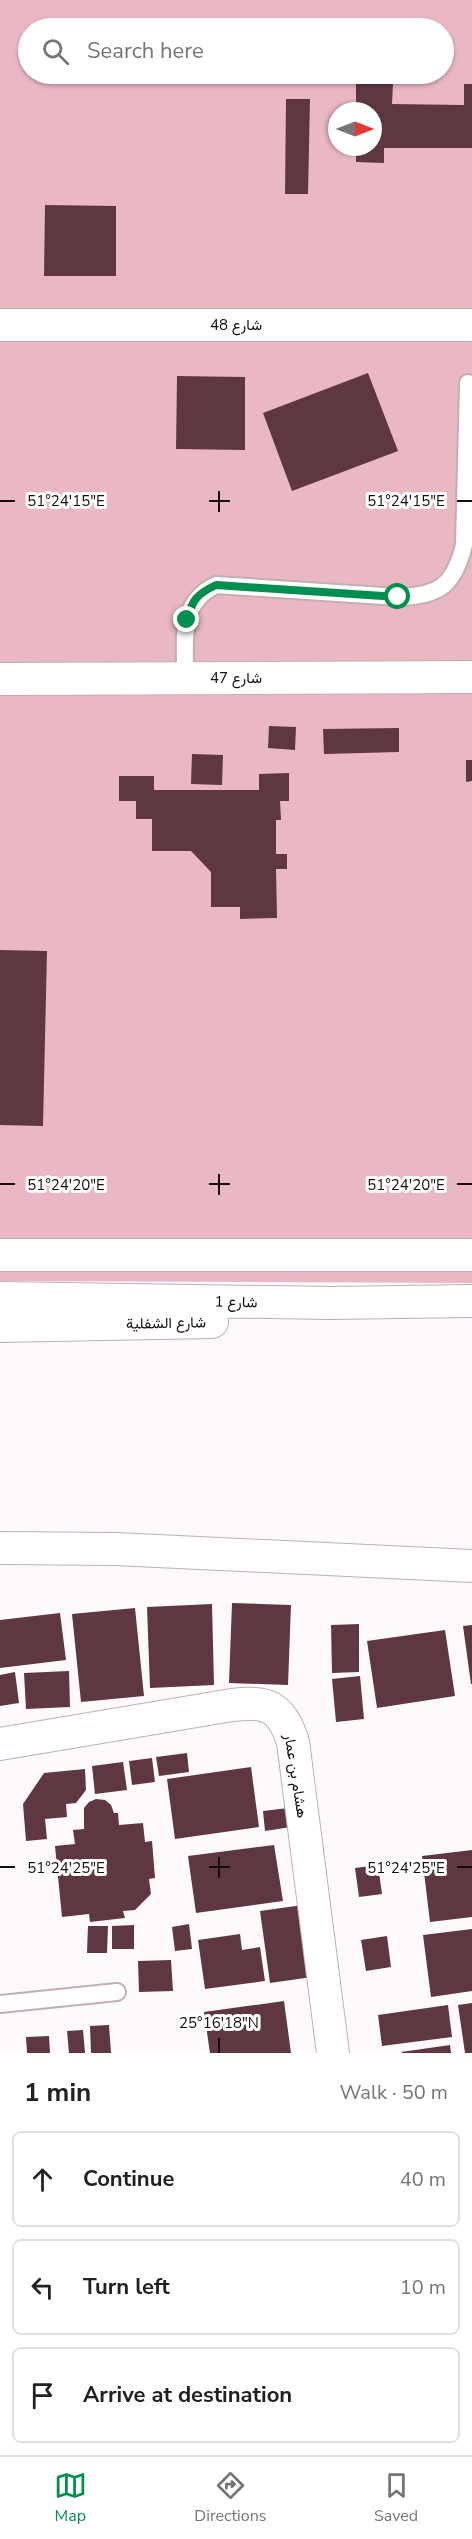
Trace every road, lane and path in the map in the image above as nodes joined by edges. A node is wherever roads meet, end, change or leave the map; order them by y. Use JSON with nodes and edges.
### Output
{"nodes":[{"id":1,"x":0,"y":325,"type":"edge"},
{"id":2,"x":472,"y":325,"type":"edge"},
{"id":3,"x":468,"y":383,"type":"dead end"},
{"id":4,"x":469,"y":438,"type":"edge"},
{"id":5,"x":472,"y":677,"type":"edge"},
{"id":6,"x":185,"y":678,"type":"junction"},
{"id":7,"x":0,"y":680,"type":"edge"},
{"id":8,"x":0,"y":1255,"type":"edge"},
{"id":9,"x":472,"y":1256,"type":"edge"},
{"id":10,"x":0,"y":1298,"type":"edge"},
{"id":11,"x":472,"y":1301,"type":"edge"},
{"id":12,"x":330,"y":1303,"type":"junction"},
{"id":13,"x":0,"y":1326,"type":"edge"},
{"id":14,"x":0,"y":1548,"type":"edge"},
{"id":15,"x":472,"y":1566,"type":"edge"},
{"id":16,"x":0,"y":1744,"type":"edge"},
{"id":17,"x":117,"y":1992,"type":"dead end"},
{"id":18,"x":0,"y":2004,"type":"edge"},
{"id":19,"x":333,"y":2053,"type":"edge"}],
"edges":[{"from":1,"to":2,"type":"street","name":"شارع 48"},
{"from":3,"to":4,"type":"lane"},
{"from":4,"to":6,"type":"lane"},
{"from":5,"to":6,"type":"street","name":"شارع 47"},
{"from":6,"to":7,"type":"street","name":"شارع 47"},
{"from":8,"to":9,"type":"street"},
{"from":10,"to":12,"type":"street","name":"شارع 1"},
{"from":11,"to":12,"type":"street","name":"شارع 1"},
{"from":12,"to":13,"type":"street","name":"شارع الشفلية"},
{"from":14,"to":15,"type":"street"},
{"from":16,"to":19,"type":"street","name":"هشام بن عمار"},
{"from":17,"to":18,"type":"lane"}]}
